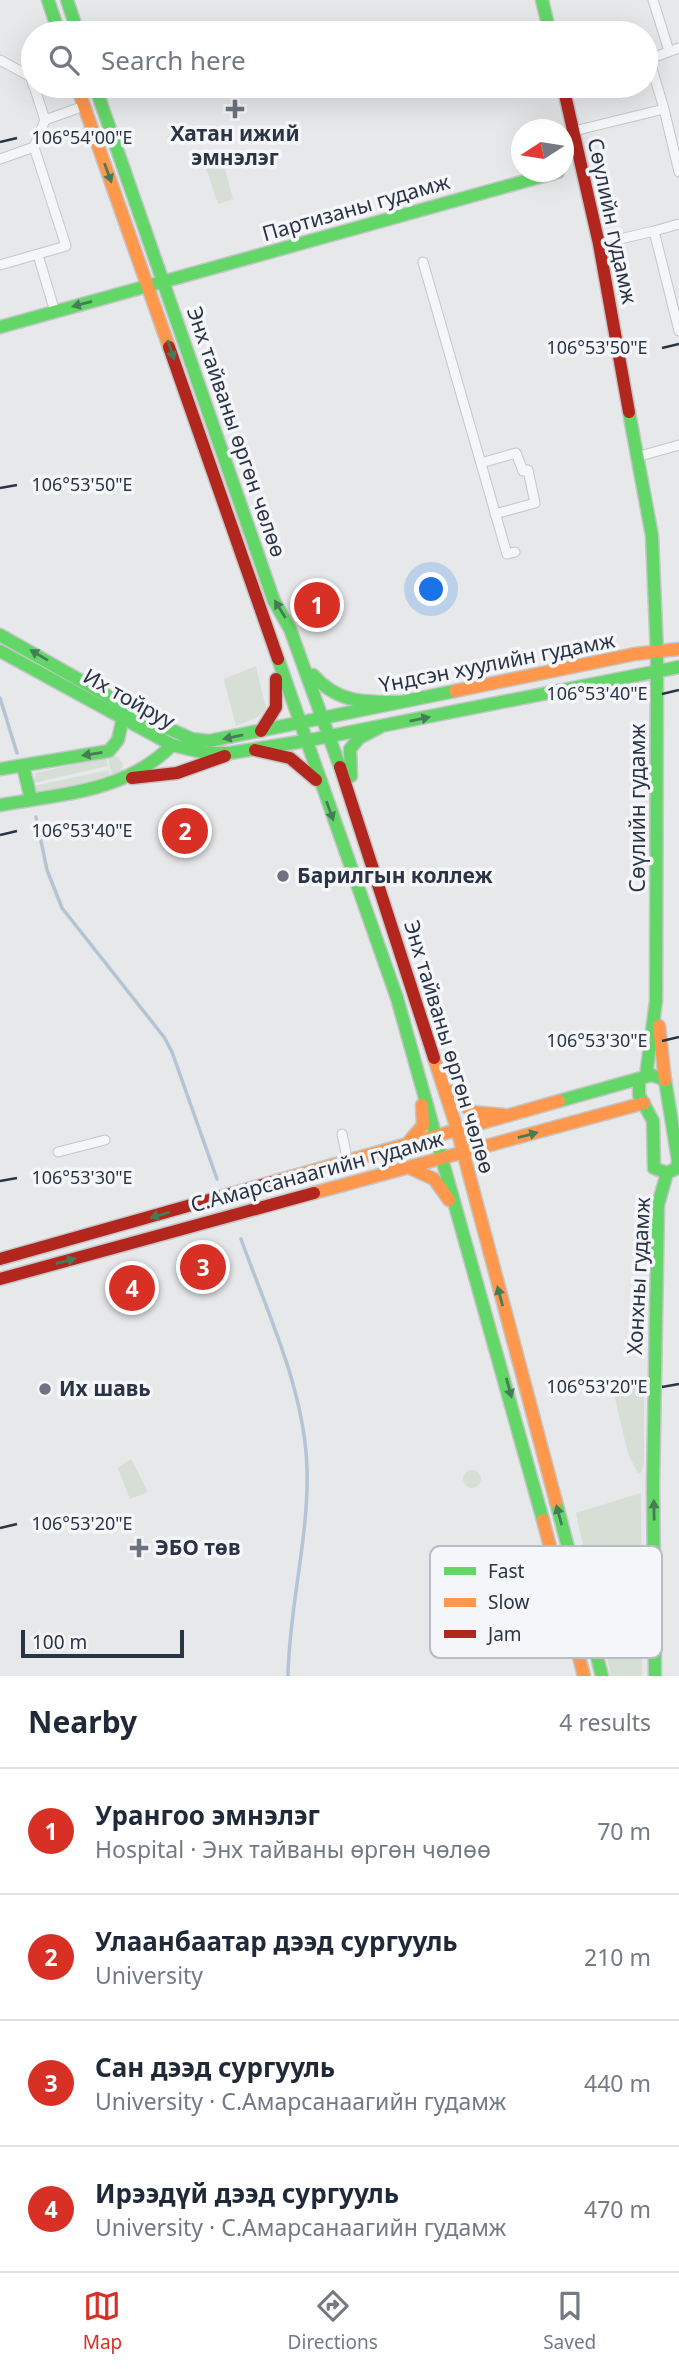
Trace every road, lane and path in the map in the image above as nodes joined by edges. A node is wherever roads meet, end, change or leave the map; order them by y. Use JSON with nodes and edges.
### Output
{"nodes":[{"id":1,"x":48,"y":0,"type":"edge"},
{"id":2,"x":67,"y":0,"type":"edge"},
{"id":3,"x":542,"y":0,"type":"edge"},
{"id":4,"x":653,"y":0,"type":"edge"},
{"id":5,"x":56,"y":21,"type":"edge"},
{"id":6,"x":74,"y":21,"type":"edge"},
{"id":7,"x":547,"y":21,"type":"edge"},
{"id":8,"x":679,"y":48,"type":"edge"},
{"id":9,"x":668,"y":51,"type":"junction"},
{"id":10,"x":658,"y":55,"type":"edge"},
{"id":11,"x":0,"y":60,"type":"edge"},
{"id":12,"x":21,"y":73,"type":"edge"},
{"id":13,"x":658,"y":89,"type":"edge"},
{"id":14,"x":38,"y":98,"type":"edge"},
{"id":15,"x":81,"y":98,"type":"edge"},
{"id":16,"x":99,"y":98,"type":"edge"},
{"id":17,"x":566,"y":98,"type":"edge"},
{"id":18,"x":84,"y":106,"type":"junction"},
{"id":19,"x":664,"y":109,"type":"junction"},
{"id":20,"x":571,"y":119,"type":"edge"},
{"id":21,"x":45,"y":120,"type":"junction"},
{"id":22,"x":574,"y":131,"type":"joint"},
{"id":23,"x":34,"y":147,"type":"junction"},
{"id":24,"x":0,"y":159,"type":"edge"},
{"id":25,"x":581,"y":165,"type":"junction"},
{"id":26,"x":574,"y":167,"type":"edge"},
{"id":27,"x":679,"y":172,"type":"edge"},
{"id":28,"x":522,"y":182,"type":"edge"},
{"id":29,"x":679,"y":224,"type":"edge"},
{"id":30,"x":654,"y":231,"type":"junction"},
{"id":31,"x":599,"y":244,"type":"junction"},
{"id":32,"x":38,"y":255,"type":"junction"},
{"id":33,"x":1,"y":262,"type":"edge"},
{"id":34,"x":423,"y":262,"type":"dead end"},
{"id":35,"x":164,"y":282,"type":"junction"},
{"id":36,"x":148,"y":286,"type":"junction"},
{"id":37,"x":55,"y":312,"type":"junction"},
{"id":38,"x":0,"y":327,"type":"edge"},
{"id":39,"x":679,"y":331,"type":"edge"},
{"id":40,"x":679,"y":445,"type":"edge"},
{"id":41,"x":639,"y":456,"type":"junction"},
{"id":42,"x":481,"y":463,"type":"junction"},
{"id":43,"x":495,"y":514,"type":"junction"},
{"id":44,"x":515,"y":552,"type":"dead end"},
{"id":45,"x":261,"y":608,"type":"junction"},
{"id":46,"x":0,"y":635,"type":"edge"},
{"id":47,"x":679,"y":649,"type":"edge"},
{"id":48,"x":0,"y":652,"type":"edge"},
{"id":49,"x":657,"y":654,"type":"junction"},
{"id":50,"x":303,"y":663,"type":"junction"},
{"id":51,"x":679,"y":667,"type":"edge"},
{"id":52,"x":657,"y":672,"type":"junction"},
{"id":53,"x":398,"y":702,"type":"junction"},
{"id":54,"x":123,"y":717,"type":"junction"},
{"id":55,"x":323,"y":718,"type":"junction"},
{"id":56,"x":299,"y":724,"type":"junction"},
{"id":57,"x":380,"y":727,"type":"junction"},
{"id":58,"x":261,"y":731,"type":"junction"},
{"id":59,"x":329,"y":737,"type":"junction"},
{"id":60,"x":305,"y":741,"type":"junction"},
{"id":61,"x":172,"y":745,"type":"junction"},
{"id":62,"x":255,"y":750,"type":"junction"},
{"id":63,"x":230,"y":753,"type":"junction"},
{"id":64,"x":23,"y":766,"type":"junction"},
{"id":65,"x":0,"y":769,"type":"edge"},
{"id":66,"x":132,"y":778,"type":"junction"},
{"id":67,"x":321,"y":785,"type":"junction"},
{"id":68,"x":31,"y":799,"type":"junction"},
{"id":69,"x":0,"y":805,"type":"edge"},
{"id":70,"x":358,"y":817,"type":"junction"},
{"id":71,"x":656,"y":1002,"type":"junction"},
{"id":72,"x":412,"y":1048,"type":"junction"},
{"id":73,"x":442,"y":1078,"type":"junction"},
{"id":74,"x":642,"y":1078,"type":"junction"},
{"id":75,"x":665,"y":1080,"type":"junction"},
{"id":76,"x":644,"y":1103,"type":"junction"},
{"id":77,"x":504,"y":1115,"type":"junction"},
{"id":78,"x":457,"y":1129,"type":"junction"},
{"id":79,"x":342,"y":1134,"type":"dead end"},
{"id":80,"x":438,"y":1135,"type":"junction"},
{"id":81,"x":106,"y":1140,"type":"dead end"},
{"id":82,"x":407,"y":1144,"type":"junction"},
{"id":83,"x":58,"y":1152,"type":"dead end"},
{"id":84,"x":462,"y":1153,"type":"junction"},
{"id":85,"x":443,"y":1158,"type":"junction"},
{"id":86,"x":348,"y":1162,"type":"junction"},
{"id":87,"x":410,"y":1168,"type":"junction"},
{"id":88,"x":674,"y":1170,"type":"edge"},
{"id":89,"x":458,"y":1217,"type":"junction"},
{"id":90,"x":0,"y":1259,"type":"edge"},
{"id":91,"x":0,"y":1279,"type":"edge"},
{"id":92,"x":550,"y":1546,"type":"edge"},
{"id":93,"x":567,"y":1546,"type":"edge"},
{"id":94,"x":654,"y":1546,"type":"edge"},
{"id":95,"x":579,"y":1658,"type":"edge"},
{"id":96,"x":597,"y":1658,"type":"edge"},
{"id":97,"x":655,"y":1658,"type":"edge"},
{"id":98,"x":584,"y":1676,"type":"edge"},
{"id":99,"x":602,"y":1676,"type":"edge"},
{"id":100,"x":655,"y":1676,"type":"edge"}],
"edges":[{"from":1,"to":5,"type":"main road"},
{"from":2,"to":6,"type":"main road"},
{"from":3,"to":7,"type":"main road"},
{"from":4,"to":9,"type":"street"},
{"from":8,"to":9,"type":"street"},
{"from":9,"to":10,"type":"street"},
{"from":11,"to":12,"type":"street"},
{"from":13,"to":19,"type":"street"},
{"from":14,"to":21,"type":"street"},
{"from":15,"to":18,"type":"main road","name":"Энх тайваны өргөн чөлөө"},
{"from":16,"to":35,"type":"main road","name":"Энх тайваны өргөн чөлөө"},
{"from":17,"to":20,"type":"main road","name":"Сөүлийн гудамж"},
{"from":18,"to":21,"type":"street"},
{"from":18,"to":36,"type":"main road","name":"Энх тайваны өргөн чөлөө","one_way":true},
{"from":19,"to":22,"type":"street"},
{"from":19,"to":27,"type":"street"},
{"from":21,"to":23,"type":"street"},
{"from":22,"to":25,"type":"main road","name":"Сөүлийн гудамж"},
{"from":23,"to":24,"type":"street"},
{"from":23,"to":32,"type":"street"},
{"from":25,"to":26,"type":"main road"},
{"from":25,"to":31,"type":"main road","name":"Сөүлийн гудамж"},
{"from":28,"to":35,"type":"main road","name":"Партизаны гудамж"},
{"from":29,"to":30,"type":"street"},
{"from":30,"to":31,"type":"street"},
{"from":30,"to":39,"type":"street"},
{"from":31,"to":41,"type":"main road","name":"Сөүлийн гудамж"},
{"from":32,"to":33,"type":"street"},
{"from":32,"to":37,"type":"street"},
{"from":34,"to":42,"type":"street"},
{"from":35,"to":36,"type":"main road","name":"Партизаны гудамж"},
{"from":50,"to":35,"type":"main road","name":"Энх тайваны өргөн чөлөө","one_way":true},
{"from":36,"to":37,"type":"main road","name":"Партизаны гудамж","one_way":true},
{"from":36,"to":45,"type":"main road","name":"Энх тайваны өргөн чөлөө","one_way":true},
{"from":37,"to":38,"type":"main road","name":"Партизаны гудамж"},
{"from":40,"to":41,"type":"street"},
{"from":41,"to":49,"type":"main road","name":"Сөүлийн гудамж"},
{"from":42,"to":43,"type":"street"},
{"from":42,"to":43,"type":"street"},
{"from":43,"to":44,"type":"street"},
{"from":45,"to":56,"type":"main road","name":"Энх тайваны өргөн чөлөө"},
{"from":45,"to":58,"type":"main road"},
{"from":58,"to":46,"type":"main road","name":"Их тойруу","one_way":true},
{"from":47,"to":49,"type":"main road","name":"Үндсэн хуулийн гудамж"},
{"from":48,"to":54,"type":"main road","name":"Их тойруу"},
{"from":49,"to":52,"type":"main road","name":"Сөүлийн гудамж"},
{"from":49,"to":53,"type":"main road","name":"Үндсэн хуулийн гудамж"},
{"from":50,"to":53,"type":"main road"},
{"from":50,"to":55,"type":"main road","name":"Энх тайваны өргөн чөлөө"},
{"from":51,"to":52,"type":"main road","name":"Үндсэн хуулийн гудамж"},
{"from":57,"to":52,"type":"main road","name":"Үндсэн хуулийн гудамж","one_way":true},
{"from":52,"to":71,"type":"main road","name":"Сөүлийн гудамж"},
{"from":53,"to":55,"type":"main road","name":"Үндсэн хуулийн гудамж"},
{"from":54,"to":61,"type":"main road","name":"Их тойруу"},
{"from":54,"to":64,"type":"main road","one_way":true},
{"from":55,"to":56,"type":"main road","name":"Их тойруу"},
{"from":55,"to":59,"type":"main road","name":"Энх тайваны өргөн чөлөө"},
{"from":56,"to":58,"type":"main road","name":"Их тойруу"},
{"from":56,"to":60,"type":"main road","name":"Энх тайваны өргөн чөлөө"},
{"from":57,"to":59,"type":"main road","name":"Үндсэн хуулийн гудамж"},
{"from":57,"to":70,"type":"main road"},
{"from":59,"to":60,"type":"main road","name":"Их тойруу"},
{"from":59,"to":70,"type":"main road","name":"Энх тайваны өргөн чөлөө"},
{"from":60,"to":62,"type":"main road","name":"Их тойруу"},
{"from":60,"to":67,"type":"main road","name":"Энх тайваны өргөн чөлөө"},
{"from":61,"to":63,"type":"main road","name":"Их тойруу"},
{"from":61,"to":66,"type":"main road"},
{"from":62,"to":63,"type":"main road","name":"Их тойруу"},
{"from":62,"to":67,"type":"main road"},
{"from":63,"to":66,"type":"main road"},
{"from":64,"to":65,"type":"main road"},
{"from":64,"to":68,"type":"main road"},
{"from":66,"to":68,"type":"main road"},
{"from":67,"to":72,"type":"main road","name":"Энх тайваны өргөн чөлөө","one_way":true},
{"from":68,"to":69,"type":"main road"},
{"from":70,"to":73,"type":"main road","name":"Энх тайваны өргөн чөлөө"},
{"from":71,"to":74,"type":"main road","name":"Сөүлийн гудамж"},
{"from":71,"to":75,"type":"main road"},
{"from":72,"to":80,"type":"main road","name":"Энх тайваны өргөн чөлөө"},
{"from":72,"to":82,"type":"main road"},
{"from":73,"to":77,"type":"main road"},
{"from":73,"to":78,"type":"main road","name":"Энх тайваны өргөн чөлөө"},
{"from":74,"to":75,"type":"main road"},
{"from":74,"to":76,"type":"main road","name":"Сөүлийн гудамж"},
{"from":74,"to":77,"type":"main road","name":"С.Амарсанаагийн гудамж"},
{"from":75,"to":88,"type":"main road"},
{"from":84,"to":76,"type":"main road","name":"С.Амарсанаагийн гудамж","one_way":true},
{"from":76,"to":88,"type":"main road","name":"Сөүлийн гудамж"},
{"from":77,"to":78,"type":"main road","name":"С.Амарсанаагийн гудамж"},
{"from":78,"to":80,"type":"main road","name":"С.Амарсанаагийн гудамж"},
{"from":78,"to":84,"type":"main road","name":"Энх тайваны өргөн чөлөө"},
{"from":79,"to":86,"type":"street"},
{"from":80,"to":82,"type":"main road","name":"С.Амарсанаагийн гудамж"},
{"from":80,"to":85,"type":"main road","name":"Энх тайваны өргөн чөлөө"},
{"from":81,"to":83,"type":"street"},
{"from":82,"to":86,"type":"main road","name":"С.Амарсанаагийн гудамж"},
{"from":84,"to":85,"type":"main road","name":"С.Амарсанаагийн гудамж"},
{"from":93,"to":84,"type":"main road","name":"Энх тайваны өргөн чөлөө","one_way":true},
{"from":85,"to":87,"type":"main road","name":"С.Амарсанаагийн гудамж"},
{"from":85,"to":89,"type":"main road","name":"Энх тайваны өргөн чөлөө"},
{"from":86,"to":90,"type":"main road","name":"С.Амарсанаагийн гудамж","one_way":true},
{"from":87,"to":89,"type":"main road"},
{"from":91,"to":87,"type":"main road","name":"С.Амарсанаагийн гудамж","one_way":true},
{"from":94,"to":88,"type":"main road","name":"Хонхны гудамж","one_way":true},
{"from":89,"to":92,"type":"main road","name":"Энх тайваны өргөн чөлөө","one_way":true},
{"from":95,"to":98,"type":"main road","name":"Энх тайваны өргөн чөлөө","one_way":true},
{"from":99,"to":96,"type":"main road","name":"Энх тайваны өргөн чөлөө","one_way":true},
{"from":100,"to":97,"type":"main road","name":"Хонхны гудамж","one_way":true}]}
